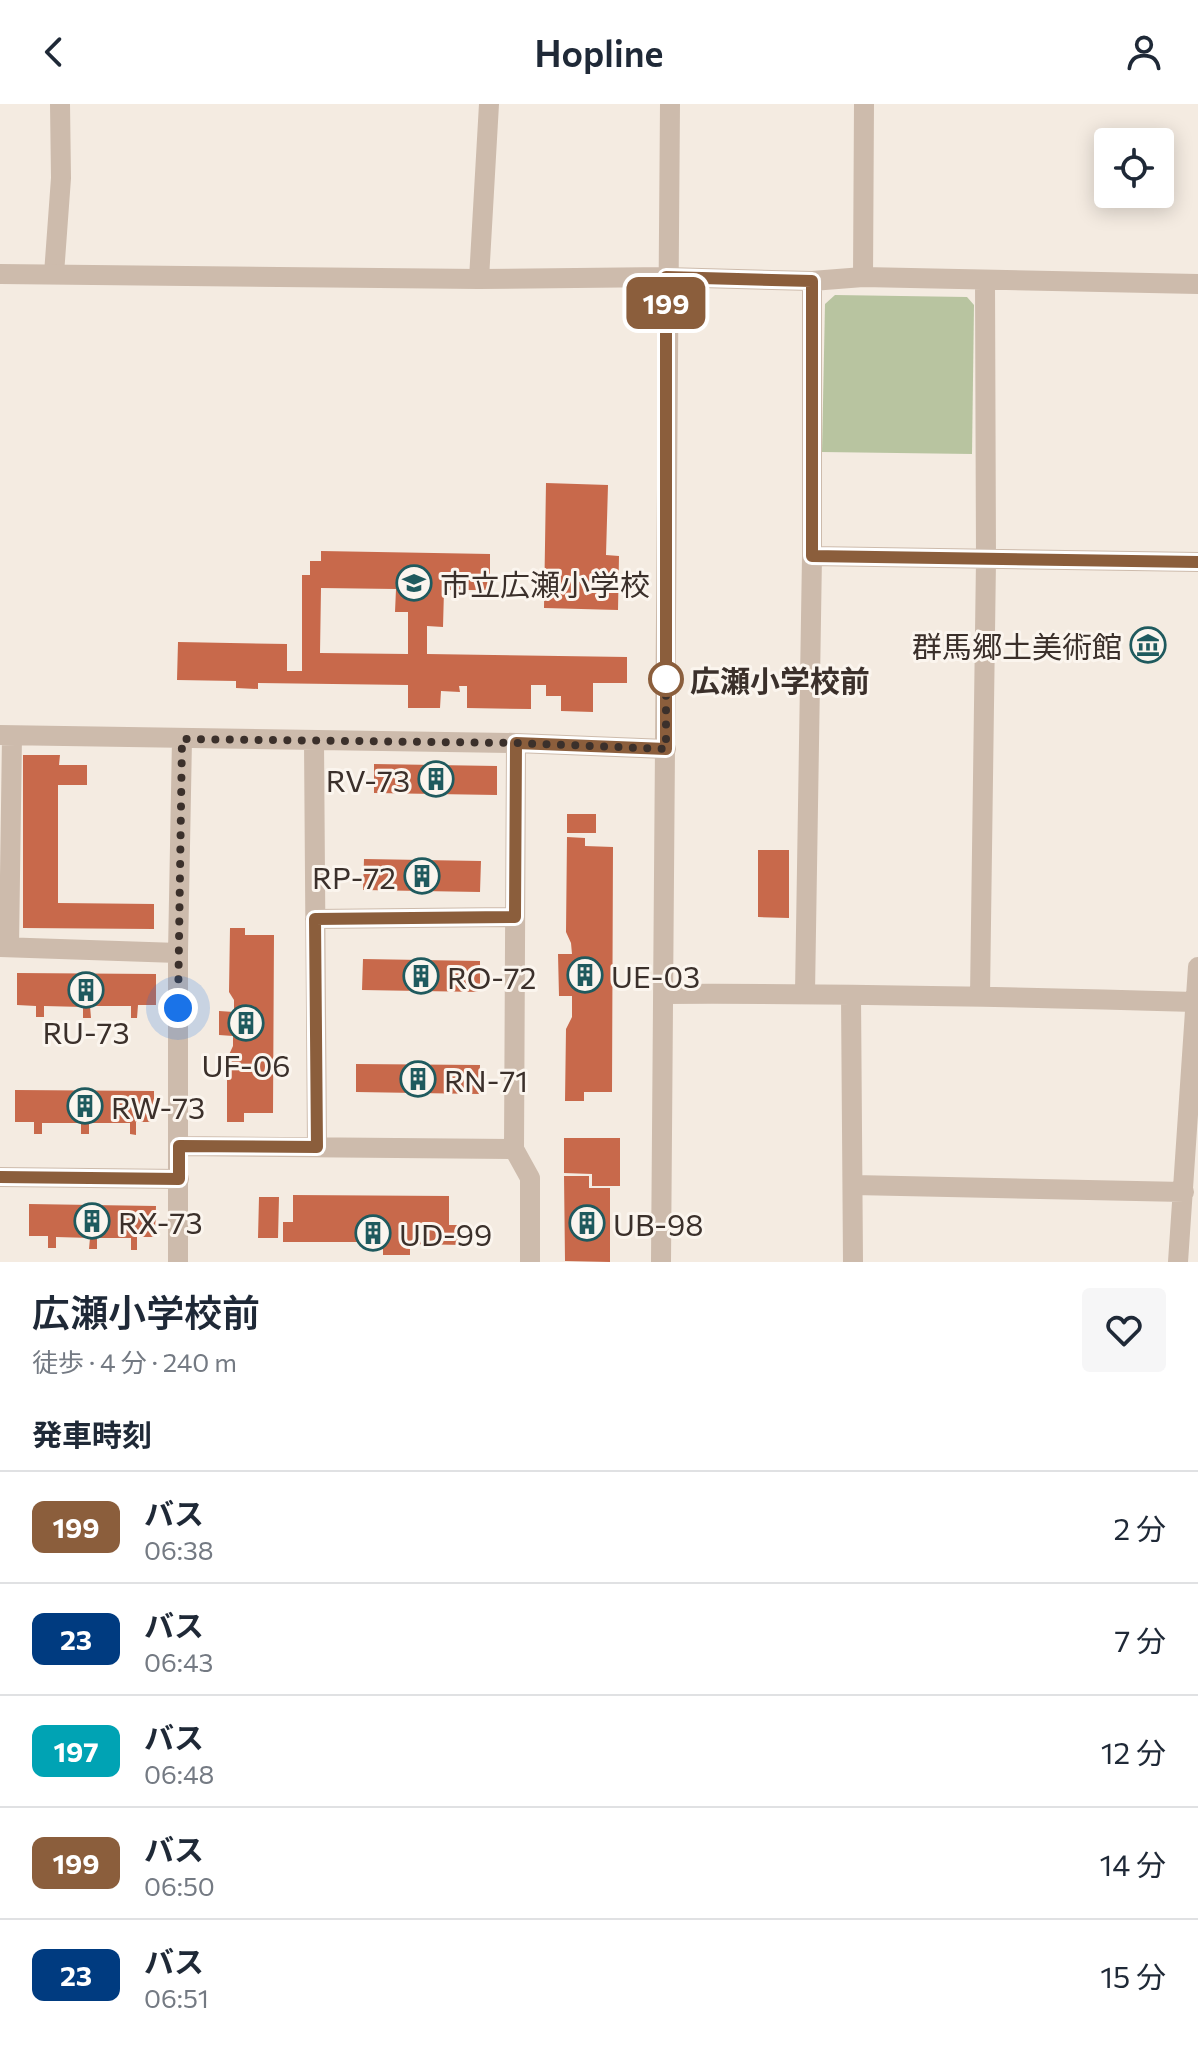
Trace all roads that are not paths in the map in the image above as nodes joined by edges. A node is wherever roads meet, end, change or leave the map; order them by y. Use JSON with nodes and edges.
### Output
{"nodes":[{"id":1,"x":60,"y":104,"type":"edge"},
{"id":2,"x":489,"y":104,"type":"edge"},
{"id":3,"x":670,"y":104,"type":"edge"},
{"id":4,"x":864,"y":104,"type":"edge"},
{"id":5,"x":0,"y":274,"type":"edge"},
{"id":6,"x":54,"y":274,"type":"junction"},
{"id":7,"x":666,"y":277,"type":"junction"},
{"id":8,"x":863,"y":277,"type":"junction"},
{"id":9,"x":479,"y":279,"type":"junction"},
{"id":10,"x":985,"y":280,"type":"junction"},
{"id":11,"x":812,"y":281,"type":"junction"},
{"id":12,"x":1198,"y":284,"type":"edge"},
{"id":13,"x":812,"y":556,"type":"junction"},
{"id":14,"x":986,"y":560,"type":"junction"},
{"id":15,"x":1198,"y":562,"type":"edge"},
{"id":16,"x":6,"y":735,"type":"edge"},
{"id":17,"x":182,"y":739,"type":"junction"},
{"id":18,"x":314,"y":741,"type":"junction"},
{"id":19,"x":516,"y":743,"type":"junction"},
{"id":20,"x":666,"y":749,"type":"junction"},
{"id":21,"x":515,"y":917,"type":"junction"},
{"id":22,"x":315,"y":919,"type":"junction"},
{"id":23,"x":5,"y":947,"type":"edge"},
{"id":24,"x":178,"y":953,"type":"junction"},
{"id":25,"x":1198,"y":967,"type":"edge"},
{"id":26,"x":805,"y":993,"type":"junction"},
{"id":27,"x":664,"y":994,"type":"junction"},
{"id":28,"x":851,"y":996,"type":"junction"},
{"id":29,"x":980,"y":996,"type":"junction"},
{"id":30,"x":1195,"y":1002,"type":"junction"},
{"id":31,"x":1192,"y":1142,"type":"edge"},
{"id":32,"x":179,"y":1146,"type":"junction"},
{"id":33,"x":317,"y":1147,"type":"junction"},
{"id":34,"x":514,"y":1149,"type":"junction"},
{"id":35,"x":0,"y":1177,"type":"edge"},
{"id":36,"x":179,"y":1179,"type":"junction"},
{"id":37,"x":854,"y":1185,"type":"junction"},
{"id":38,"x":1184,"y":1192,"type":"junction"},
{"id":39,"x":178,"y":1262,"type":"edge"},
{"id":40,"x":530,"y":1262,"type":"edge"},
{"id":41,"x":661,"y":1262,"type":"edge"},
{"id":42,"x":853,"y":1262,"type":"edge"},
{"id":43,"x":1178,"y":1262,"type":"edge"}],
"edges":[{"from":1,"to":6,"type":"street"},
{"from":2,"to":9,"type":"street"},
{"from":3,"to":7,"type":"street"},
{"from":4,"to":8,"type":"street"},
{"from":5,"to":6,"type":"street"},
{"from":6,"to":9,"type":"street"},
{"from":7,"to":9,"type":"street"},
{"from":7,"to":11,"type":"street"},
{"from":7,"to":20,"type":"street"},
{"from":8,"to":10,"type":"street"},
{"from":8,"to":11,"type":"street"},
{"from":10,"to":12,"type":"street"},
{"from":10,"to":14,"type":"street"},
{"from":11,"to":13,"type":"street"},
{"from":13,"to":14,"type":"street"},
{"from":13,"to":26,"type":"street"},
{"from":14,"to":15,"type":"street"},
{"from":14,"to":29,"type":"street"},
{"from":16,"to":17,"type":"street"},
{"from":16,"to":23,"type":"street"},
{"from":17,"to":18,"type":"street"},
{"from":17,"to":24,"type":"street"},
{"from":18,"to":19,"type":"street"},
{"from":18,"to":22,"type":"street"},
{"from":19,"to":20,"type":"street"},
{"from":19,"to":21,"type":"street"},
{"from":20,"to":27,"type":"street"},
{"from":21,"to":22,"type":"street"},
{"from":21,"to":34,"type":"street"},
{"from":22,"to":33,"type":"street"},
{"from":23,"to":24,"type":"street"},
{"from":24,"to":32,"type":"street"},
{"from":25,"to":30,"type":"street"},
{"from":26,"to":27,"type":"street"},
{"from":26,"to":28,"type":"street"},
{"from":27,"to":41,"type":"street"},
{"from":28,"to":29,"type":"street"},
{"from":28,"to":37,"type":"street"},
{"from":29,"to":30,"type":"street"},
{"from":30,"to":31,"type":"street"},
{"from":31,"to":38,"type":"street"},
{"from":32,"to":33,"type":"street"},
{"from":32,"to":36,"type":"street"},
{"from":33,"to":34,"type":"street"},
{"from":34,"to":40,"type":"street"},
{"from":35,"to":36,"type":"street"},
{"from":36,"to":39,"type":"street"},
{"from":37,"to":38,"type":"street"},
{"from":37,"to":42,"type":"street"},
{"from":38,"to":43,"type":"street"}]}
